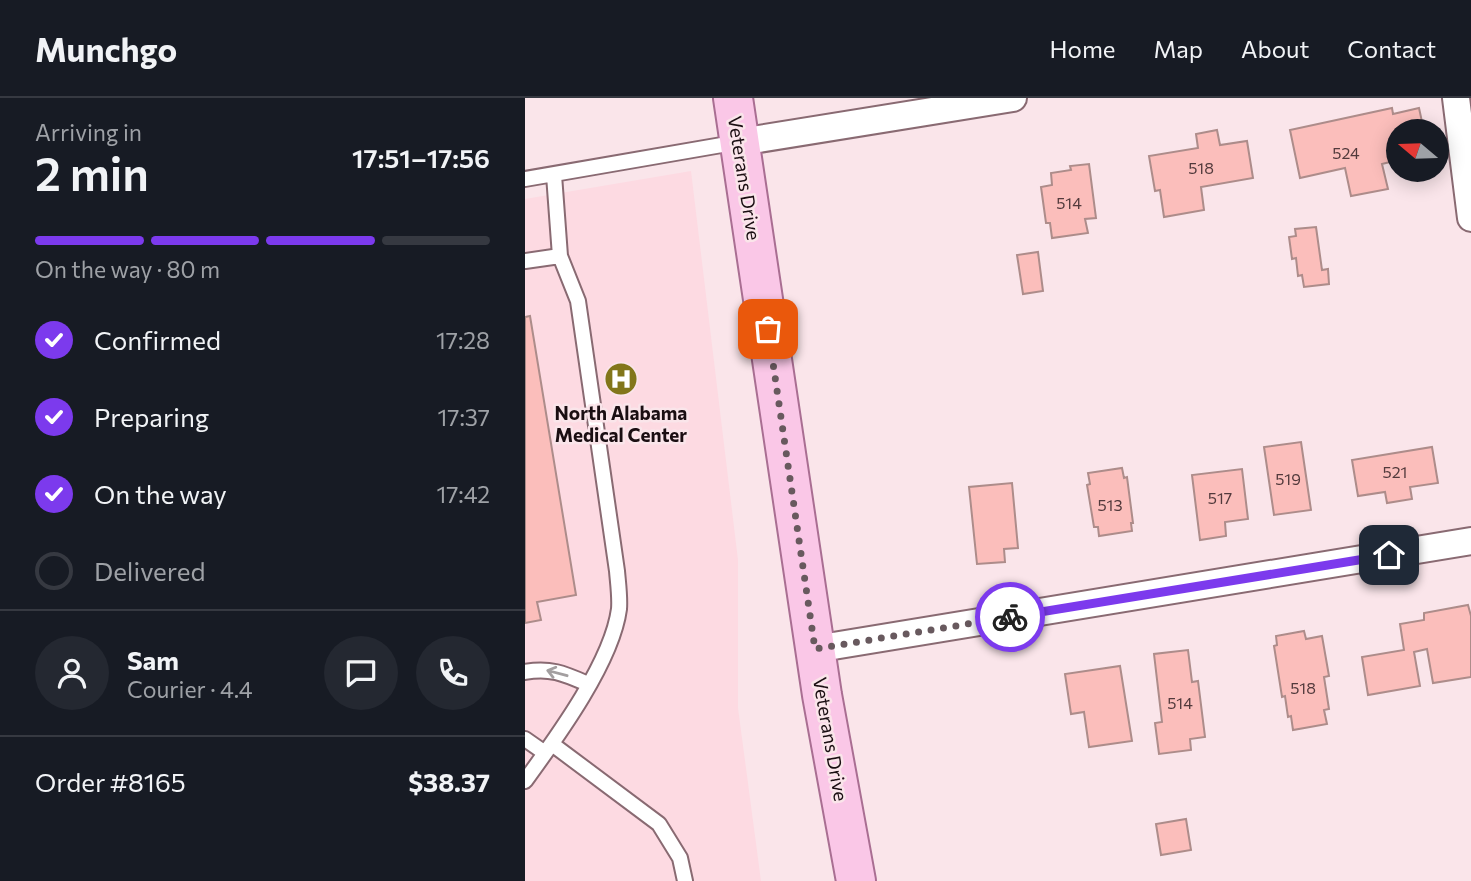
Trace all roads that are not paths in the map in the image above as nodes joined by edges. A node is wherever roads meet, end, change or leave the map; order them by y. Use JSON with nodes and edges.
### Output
{"nodes":[{"id":1,"x":733,"y":98,"type":"edge"},
{"id":2,"x":1013,"y":98,"type":"edge"},
{"id":3,"x":1456,"y":98,"type":"edge"},
{"id":4,"x":740,"y":142,"type":"junction"},
{"id":5,"x":554,"y":175,"type":"junction"},
{"id":6,"x":525,"y":179,"type":"edge"},
{"id":7,"x":1471,"y":218,"type":"edge"},
{"id":8,"x":560,"y":256,"type":"junction"},
{"id":9,"x":525,"y":261,"type":"edge"},
{"id":10,"x":1471,"y":541,"type":"edge"},
{"id":11,"x":815,"y":649,"type":"junction"},
{"id":12,"x":525,"y":672,"type":"edge"},
{"id":13,"x":588,"y":684,"type":"junction"},
{"id":14,"x":525,"y":739,"type":"edge"},
{"id":15,"x":549,"y":748,"type":"junction"},
{"id":16,"x":525,"y":780,"type":"edge"},
{"id":17,"x":685,"y":881,"type":"edge"},
{"id":18,"x":856,"y":881,"type":"edge"}],
"edges":[{"from":1,"to":4,"type":"main road","name":"Veterans Drive"},
{"from":2,"to":4,"type":"street"},
{"from":3,"to":7,"type":"street"},
{"from":4,"to":5,"type":"lane"},
{"from":4,"to":11,"type":"main road","name":"Veterans Drive"},
{"from":5,"to":6,"type":"lane"},
{"from":5,"to":8,"type":"lane"},
{"from":8,"to":9,"type":"lane"},
{"from":8,"to":13,"type":"lane"},
{"from":10,"to":11,"type":"street"},
{"from":11,"to":18,"type":"main road","name":"Veterans Drive"},
{"from":13,"to":12,"type":"lane","one_way":true},
{"from":13,"to":15,"type":"lane"},
{"from":14,"to":15,"type":"lane"},
{"from":15,"to":16,"type":"lane"},
{"from":15,"to":17,"type":"lane"}]}
